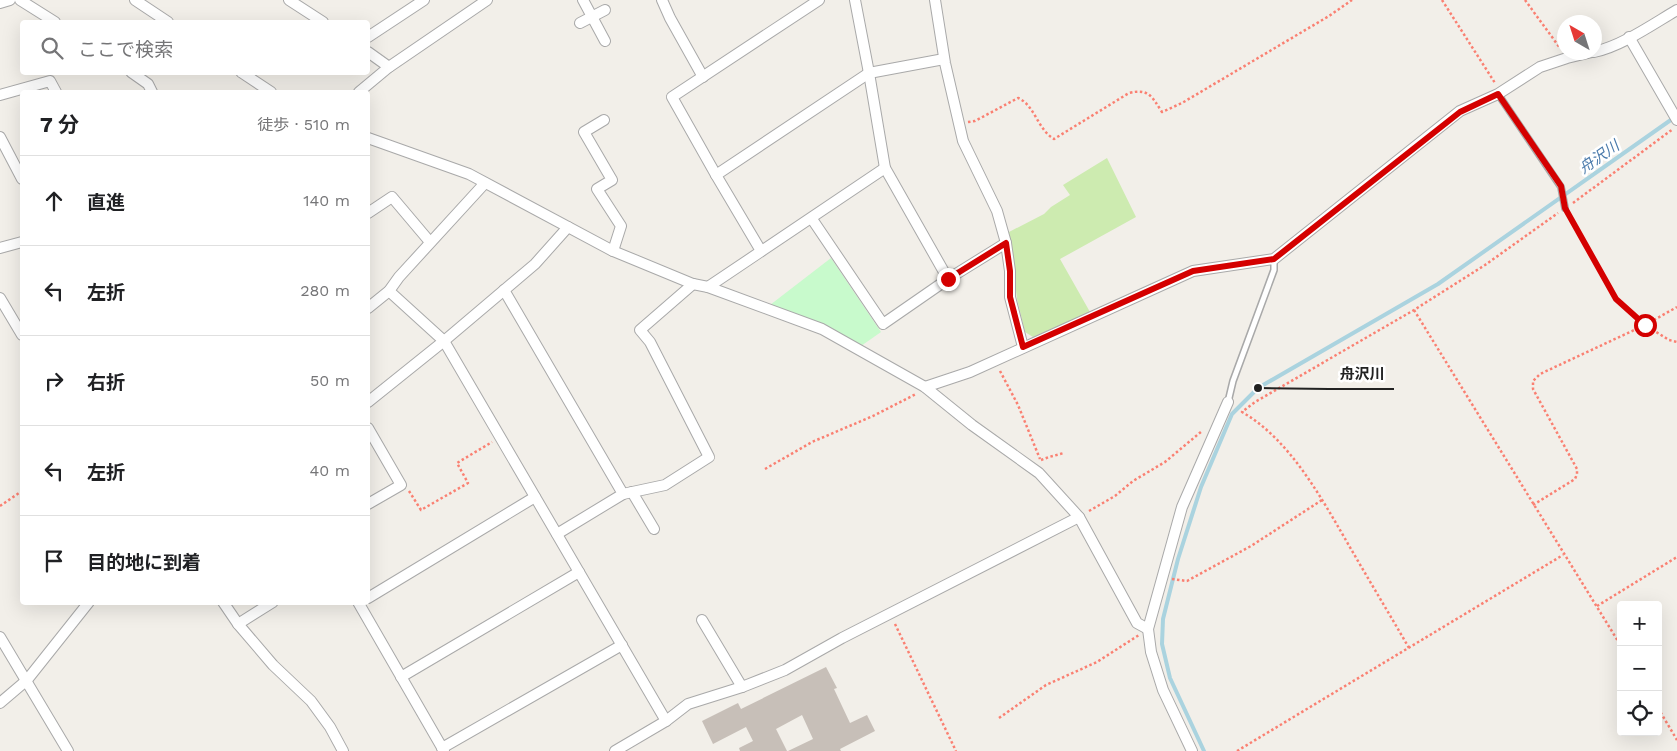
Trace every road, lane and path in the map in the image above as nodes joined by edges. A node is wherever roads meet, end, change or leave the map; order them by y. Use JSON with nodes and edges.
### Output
{"nodes":[{"id":1,"x":10,"y":0,"type":"edge"},
{"id":2,"x":20,"y":0,"type":"edge"},
{"id":3,"x":135,"y":0,"type":"edge"},
{"id":4,"x":289,"y":0,"type":"edge"},
{"id":5,"x":424,"y":0,"type":"edge"},
{"id":6,"x":487,"y":0,"type":"edge"},
{"id":7,"x":583,"y":0,"type":"edge"},
{"id":8,"x":662,"y":0,"type":"edge"},
{"id":9,"x":819,"y":0,"type":"edge"},
{"id":10,"x":855,"y":0,"type":"edge"},
{"id":11,"x":935,"y":0,"type":"edge"},
{"id":12,"x":1352,"y":0,"type":"edge"},
{"id":13,"x":1442,"y":0,"type":"edge"},
{"id":14,"x":1525,"y":0,"type":"edge"},
{"id":15,"x":0,"y":3,"type":"edge"},
{"id":16,"x":605,"y":10,"type":"dead end"},
{"id":17,"x":1677,"y":10,"type":"edge"},
{"id":18,"x":592,"y":17,"type":"junction"},
{"id":19,"x":52,"y":20,"type":"edge"},
{"id":20,"x":165,"y":20,"type":"edge"},
{"id":21,"x":320,"y":20,"type":"edge"},
{"id":22,"x":580,"y":23,"type":"dead end"},
{"id":23,"x":370,"y":36,"type":"edge"},
{"id":24,"x":1629,"y":37,"type":"junction"},
{"id":25,"x":605,"y":41,"type":"dead end"},
{"id":26,"x":1557,"y":44,"type":"edge"},
{"id":27,"x":1602,"y":50,"type":"edge"},
{"id":28,"x":370,"y":53,"type":"edge"},
{"id":29,"x":944,"y":59,"type":"junction"},
{"id":30,"x":1561,"y":60,"type":"edge"},
{"id":31,"x":389,"y":67,"type":"junction"},
{"id":32,"x":870,"y":73,"type":"junction"},
{"id":33,"x":135,"y":75,"type":"edge"},
{"id":34,"x":246,"y":75,"type":"edge"},
{"id":35,"x":703,"y":77,"type":"junction"},
{"id":36,"x":55,"y":90,"type":"edge"},
{"id":37,"x":151,"y":90,"type":"edge"},
{"id":38,"x":268,"y":90,"type":"edge"},
{"id":39,"x":361,"y":90,"type":"edge"},
{"id":40,"x":1500,"y":93,"type":"junction"},
{"id":41,"x":0,"y":95,"type":"edge"},
{"id":42,"x":604,"y":120,"type":"dead end"},
{"id":43,"x":1677,"y":120,"type":"edge"},
{"id":44,"x":959,"y":124,"type":"junction"},
{"id":45,"x":1677,"y":126,"type":"edge"},
{"id":46,"x":0,"y":137,"type":"edge"},
{"id":47,"x":370,"y":139,"type":"edge"},
{"id":48,"x":885,"y":168,"type":"junction"},
{"id":49,"x":20,"y":175,"type":"edge"},
{"id":50,"x":716,"y":175,"type":"junction"},
{"id":51,"x":485,"y":183,"type":"junction"},
{"id":52,"x":1565,"y":208,"type":"junction"},
{"id":53,"x":370,"y":212,"type":"edge"},
{"id":54,"x":812,"y":219,"type":"junction"},
{"id":55,"x":568,"y":227,"type":"junction"},
{"id":56,"x":430,"y":242,"type":"junction"},
{"id":57,"x":20,"y":243,"type":"edge"},
{"id":58,"x":1006,"y":243,"type":"junction"},
{"id":59,"x":0,"y":248,"type":"edge"},
{"id":60,"x":613,"y":251,"type":"junction"},
{"id":61,"x":760,"y":251,"type":"junction"},
{"id":62,"x":1274,"y":259,"type":"junction"},
{"id":63,"x":948,"y":279,"type":"junction"},
{"id":64,"x":692,"y":284,"type":"junction"},
{"id":65,"x":708,"y":287,"type":"junction"},
{"id":66,"x":504,"y":290,"type":"junction"},
{"id":67,"x":389,"y":291,"type":"junction"},
{"id":68,"x":0,"y":298,"type":"edge"},
{"id":69,"x":370,"y":306,"type":"edge"},
{"id":70,"x":1677,"y":306,"type":"edge"},
{"id":71,"x":1414,"y":310,"type":"junction"},
{"id":72,"x":1645,"y":325,"type":"junction"},
{"id":73,"x":20,"y":332,"type":"edge"},
{"id":74,"x":444,"y":341,"type":"junction"},
{"id":75,"x":1677,"y":342,"type":"edge"},
{"id":76,"x":1023,"y":347,"type":"junction"},
{"id":77,"x":994,"y":361,"type":"junction"},
{"id":78,"x":925,"y":387,"type":"junction"},
{"id":79,"x":370,"y":400,"type":"edge"},
{"id":80,"x":1228,"y":402,"type":"joint"},
{"id":81,"x":1222,"y":413,"type":"junction"},
{"id":82,"x":370,"y":431,"type":"edge"},
{"id":83,"x":500,"y":437,"type":"junction"},
{"id":84,"x":1064,"y":453,"type":"dead end"},
{"id":85,"x":1041,"y":461,"type":"junction"},
{"id":86,"x":765,"y":469,"type":"dead end"},
{"id":87,"x":1033,"y":469,"type":"junction"},
{"id":88,"x":401,"y":485,"type":"junction"},
{"id":89,"x":20,"y":492,"type":"edge"},
{"id":90,"x":628,"y":493,"type":"junction"},
{"id":91,"x":535,"y":497,"type":"junction"},
{"id":92,"x":1322,"y":500,"type":"junction"},
{"id":93,"x":370,"y":503,"type":"edge"},
{"id":94,"x":1533,"y":504,"type":"junction"},
{"id":95,"x":0,"y":506,"type":"edge"},
{"id":96,"x":1079,"y":517,"type":"junction"},
{"id":97,"x":654,"y":529,"type":"dead end"},
{"id":98,"x":557,"y":534,"type":"junction"},
{"id":99,"x":1564,"y":554,"type":"junction"},
{"id":100,"x":1677,"y":557,"type":"edge"},
{"id":101,"x":579,"y":572,"type":"junction"},
{"id":102,"x":1180,"y":580,"type":"dead end"},
{"id":103,"x":370,"y":597,"type":"edge"},
{"id":104,"x":87,"y":605,"type":"edge"},
{"id":105,"x":225,"y":605,"type":"edge"},
{"id":106,"x":268,"y":605,"type":"edge"},
{"id":107,"x":363,"y":605,"type":"edge"},
{"id":108,"x":1596,"y":606,"type":"junction"},
{"id":109,"x":890,"y":614,"type":"junction"},
{"id":110,"x":702,"y":620,"type":"dead end"},
{"id":111,"x":238,"y":624,"type":"junction"},
{"id":112,"x":1148,"y":629,"type":"junction"},
{"id":113,"x":0,"y":636,"type":"edge"},
{"id":114,"x":1617,"y":640,"type":"edge"},
{"id":115,"x":622,"y":645,"type":"junction"},
{"id":116,"x":1409,"y":648,"type":"junction"},
{"id":117,"x":401,"y":677,"type":"junction"},
{"id":118,"x":27,"y":680,"type":"junction"},
{"id":119,"x":742,"y":687,"type":"junction"},
{"id":120,"x":0,"y":703,"type":"edge"},
{"id":121,"x":1662,"y":715,"type":"edge"},
{"id":122,"x":999,"y":718,"type":"dead end"},
{"id":123,"x":666,"y":721,"type":"junction"},
{"id":124,"x":1676,"y":738,"type":"edge"},
{"id":125,"x":443,"y":749,"type":"edge"},
{"id":126,"x":68,"y":751,"type":"edge"},
{"id":127,"x":343,"y":751,"type":"edge"},
{"id":128,"x":615,"y":751,"type":"edge"},
{"id":129,"x":956,"y":751,"type":"edge"},
{"id":130,"x":1192,"y":751,"type":"edge"},
{"id":131,"x":1237,"y":751,"type":"edge"}],
"edges":[{"from":1,"to":15,"type":"street"},
{"from":2,"to":19,"type":"street"},
{"from":3,"to":20,"type":"street"},
{"from":4,"to":21,"type":"street"},
{"from":5,"to":23,"type":"street"},
{"from":6,"to":31,"type":"street"},
{"from":7,"to":18,"type":"street"},
{"from":8,"to":35,"type":"street"},
{"from":9,"to":35,"type":"street"},
{"from":10,"to":32,"type":"street"},
{"from":11,"to":29,"type":"street"},
{"from":12,"to":44,"type":"path"},
{"from":13,"to":40,"type":"path"},
{"from":14,"to":26,"type":"path"},
{"from":16,"to":18,"type":"street"},
{"from":17,"to":24,"type":"street"},
{"from":18,"to":22,"type":"street"},
{"from":18,"to":25,"type":"street"},
{"from":24,"to":27,"type":"street"},
{"from":24,"to":43,"type":"street"},
{"from":28,"to":31,"type":"street"},
{"from":29,"to":32,"type":"street"},
{"from":29,"to":44,"type":"street"},
{"from":30,"to":40,"type":"street"},
{"from":31,"to":39,"type":"street"},
{"from":32,"to":48,"type":"street"},
{"from":32,"to":50,"type":"street"},
{"from":33,"to":37,"type":"street"},
{"from":34,"to":38,"type":"street"},
{"from":35,"to":50,"type":"street"},
{"from":36,"to":41,"type":"street"},
{"from":40,"to":52,"type":"lane"},
{"from":40,"to":62,"type":"street"},
{"from":42,"to":60,"type":"street"},
{"from":44,"to":58,"type":"street"},
{"from":45,"to":52,"type":"path"},
{"from":46,"to":49,"type":"street"},
{"from":47,"to":51,"type":"street"},
{"from":48,"to":54,"type":"street"},
{"from":48,"to":63,"type":"street"},
{"from":50,"to":61,"type":"street"},
{"from":51,"to":55,"type":"street"},
{"from":51,"to":56,"type":"street"},
{"from":52,"to":71,"type":"path"},
{"from":52,"to":72,"type":"path"},
{"from":53,"to":56,"type":"street"},
{"from":54,"to":61,"type":"street"},
{"from":54,"to":63,"type":"street"},
{"from":55,"to":60,"type":"street"},
{"from":55,"to":66,"type":"street"},
{"from":56,"to":67,"type":"street"},
{"from":57,"to":59,"type":"street"},
{"from":58,"to":63,"type":"street"},
{"from":58,"to":76,"type":"street"},
{"from":60,"to":64,"type":"street"},
{"from":61,"to":65,"type":"street"},
{"from":62,"to":76,"type":"street"},
{"from":62,"to":80,"type":"lane"},
{"from":64,"to":65,"type":"street"},
{"from":64,"to":90,"type":"street"},
{"from":65,"to":78,"type":"street"},
{"from":66,"to":74,"type":"street"},
{"from":66,"to":90,"type":"street"},
{"from":67,"to":69,"type":"street"},
{"from":67,"to":74,"type":"street"},
{"from":68,"to":73,"type":"street"},
{"from":70,"to":72,"type":"path"},
{"from":71,"to":92,"type":"path"},
{"from":71,"to":94,"type":"path"},
{"from":72,"to":75,"type":"path"},
{"from":72,"to":94,"type":"path"},
{"from":74,"to":79,"type":"street"},
{"from":74,"to":83,"type":"street"},
{"from":76,"to":77,"type":"street"},
{"from":77,"to":78,"type":"street"},
{"from":77,"to":85,"type":"path"},
{"from":78,"to":86,"type":"path"},
{"from":78,"to":87,"type":"street"},
{"from":80,"to":81,"type":"street"},
{"from":81,"to":96,"type":"path"},
{"from":81,"to":112,"type":"street"},
{"from":82,"to":88,"type":"street"},
{"from":83,"to":88,"type":"path"},
{"from":83,"to":91,"type":"street"},
{"from":84,"to":85,"type":"path"},
{"from":85,"to":87,"type":"path"},
{"from":87,"to":96,"type":"street"},
{"from":88,"to":93,"type":"street"},
{"from":89,"to":95,"type":"path"},
{"from":90,"to":97,"type":"street"},
{"from":90,"to":98,"type":"street"},
{"from":91,"to":98,"type":"street"},
{"from":91,"to":103,"type":"street"},
{"from":92,"to":102,"type":"path"},
{"from":92,"to":116,"type":"path"},
{"from":94,"to":99,"type":"path"},
{"from":96,"to":109,"type":"street"},
{"from":96,"to":112,"type":"street"},
{"from":98,"to":101,"type":"street"},
{"from":99,"to":108,"type":"path"},
{"from":99,"to":116,"type":"path"},
{"from":100,"to":108,"type":"path"},
{"from":101,"to":115,"type":"street"},
{"from":101,"to":117,"type":"street"},
{"from":104,"to":118,"type":"street"},
{"from":105,"to":111,"type":"street"},
{"from":106,"to":111,"type":"street"},
{"from":107,"to":117,"type":"street"},
{"from":108,"to":114,"type":"path"},
{"from":109,"to":119,"type":"street"},
{"from":109,"to":129,"type":"path"},
{"from":110,"to":119,"type":"street"},
{"from":111,"to":127,"type":"street"},
{"from":112,"to":122,"type":"path"},
{"from":112,"to":130,"type":"street"},
{"from":113,"to":118,"type":"street"},
{"from":115,"to":123,"type":"street"},
{"from":115,"to":125,"type":"street"},
{"from":116,"to":131,"type":"path"},
{"from":117,"to":125,"type":"street"},
{"from":118,"to":120,"type":"street"},
{"from":118,"to":126,"type":"street"},
{"from":119,"to":123,"type":"street"},
{"from":121,"to":124,"type":"path"},
{"from":123,"to":128,"type":"street"}]}
